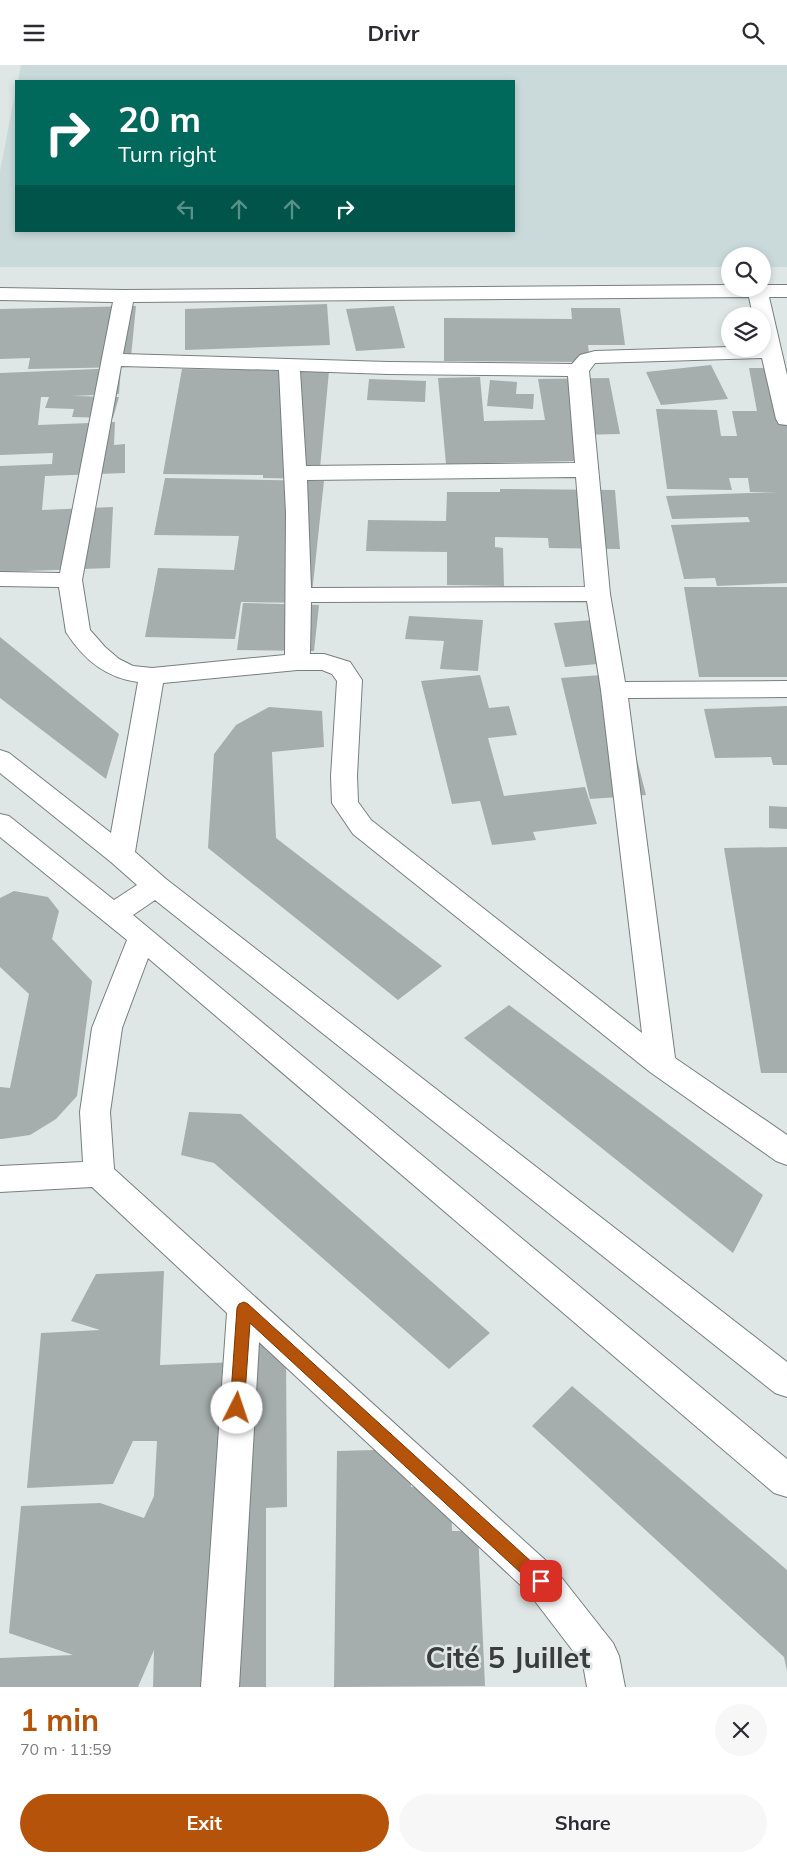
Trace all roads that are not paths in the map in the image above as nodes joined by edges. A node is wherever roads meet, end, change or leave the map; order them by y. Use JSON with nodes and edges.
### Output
{"nodes":[{"id":1,"x":787,"y":291,"type":"edge"},
{"id":2,"x":721,"y":292,"type":"edge"},
{"id":3,"x":771,"y":292,"type":"edge"},
{"id":4,"x":0,"y":293,"type":"edge"},
{"id":5,"x":124,"y":295,"type":"junction"},
{"id":6,"x":771,"y":352,"type":"edge"},
{"id":7,"x":721,"y":353,"type":"edge"},
{"id":8,"x":112,"y":360,"type":"junction"},
{"id":9,"x":289,"y":364,"type":"junction"},
{"id":10,"x":578,"y":370,"type":"junction"},
{"id":11,"x":787,"y":419,"type":"edge"},
{"id":12,"x":586,"y":470,"type":"junction"},
{"id":13,"x":297,"y":473,"type":"junction"},
{"id":14,"x":0,"y":579,"type":"edge"},
{"id":15,"x":70,"y":580,"type":"junction"},
{"id":16,"x":598,"y":594,"type":"junction"},
{"id":17,"x":300,"y":595,"type":"junction"},
{"id":18,"x":296,"y":662,"type":"junction"},
{"id":19,"x":152,"y":676,"type":"junction"},
{"id":20,"x":787,"y":689,"type":"edge"},
{"id":21,"x":614,"y":690,"type":"junction"},
{"id":22,"x":0,"y":759,"type":"edge"},
{"id":23,"x":0,"y":823,"type":"edge"},
{"id":24,"x":121,"y":855,"type":"junction"},
{"id":25,"x":156,"y":887,"type":"junction"},
{"id":26,"x":113,"y":914,"type":"junction"},
{"id":27,"x":142,"y":937,"type":"junction"},
{"id":28,"x":661,"y":1064,"type":"junction"},
{"id":29,"x":787,"y":1152,"type":"edge"},
{"id":30,"x":99,"y":1175,"type":"junction"},
{"id":31,"x":0,"y":1179,"type":"edge"},
{"id":32,"x":244,"y":1308,"type":"junction"},
{"id":33,"x":787,"y":1382,"type":"edge"},
{"id":34,"x":787,"y":1481,"type":"edge"},
{"id":35,"x":220,"y":1687,"type":"edge"},
{"id":36,"x":606,"y":1687,"type":"edge"}],
"edges":[{"from":1,"to":3,"type":"street"},
{"from":2,"to":5,"type":"street"},
{"from":4,"to":5,"type":"street"},
{"from":5,"to":8,"type":"street"},
{"from":6,"to":11,"type":"street"},
{"from":7,"to":10,"type":"street"},
{"from":8,"to":9,"type":"street"},
{"from":8,"to":15,"type":"street"},
{"from":9,"to":10,"type":"street"},
{"from":9,"to":13,"type":"street"},
{"from":10,"to":12,"type":"street"},
{"from":12,"to":13,"type":"street"},
{"from":12,"to":16,"type":"street"},
{"from":13,"to":17,"type":"street"},
{"from":14,"to":15,"type":"street"},
{"from":15,"to":19,"type":"street"},
{"from":16,"to":17,"type":"street"},
{"from":16,"to":21,"type":"street"},
{"from":17,"to":18,"type":"street"},
{"from":18,"to":19,"type":"street"},
{"from":18,"to":28,"type":"street"},
{"from":19,"to":24,"type":"street"},
{"from":20,"to":21,"type":"street"},
{"from":21,"to":28,"type":"street"},
{"from":22,"to":24,"type":"street"},
{"from":23,"to":26,"type":"street"},
{"from":24,"to":25,"type":"street"},
{"from":25,"to":26,"type":"street"},
{"from":25,"to":33,"type":"street"},
{"from":26,"to":27,"type":"street"},
{"from":27,"to":30,"type":"street"},
{"from":27,"to":34,"type":"street"},
{"from":28,"to":29,"type":"street"},
{"from":30,"to":31,"type":"street"},
{"from":30,"to":32,"type":"street"},
{"from":32,"to":35,"type":"street"},
{"from":32,"to":36,"type":"street"}]}
